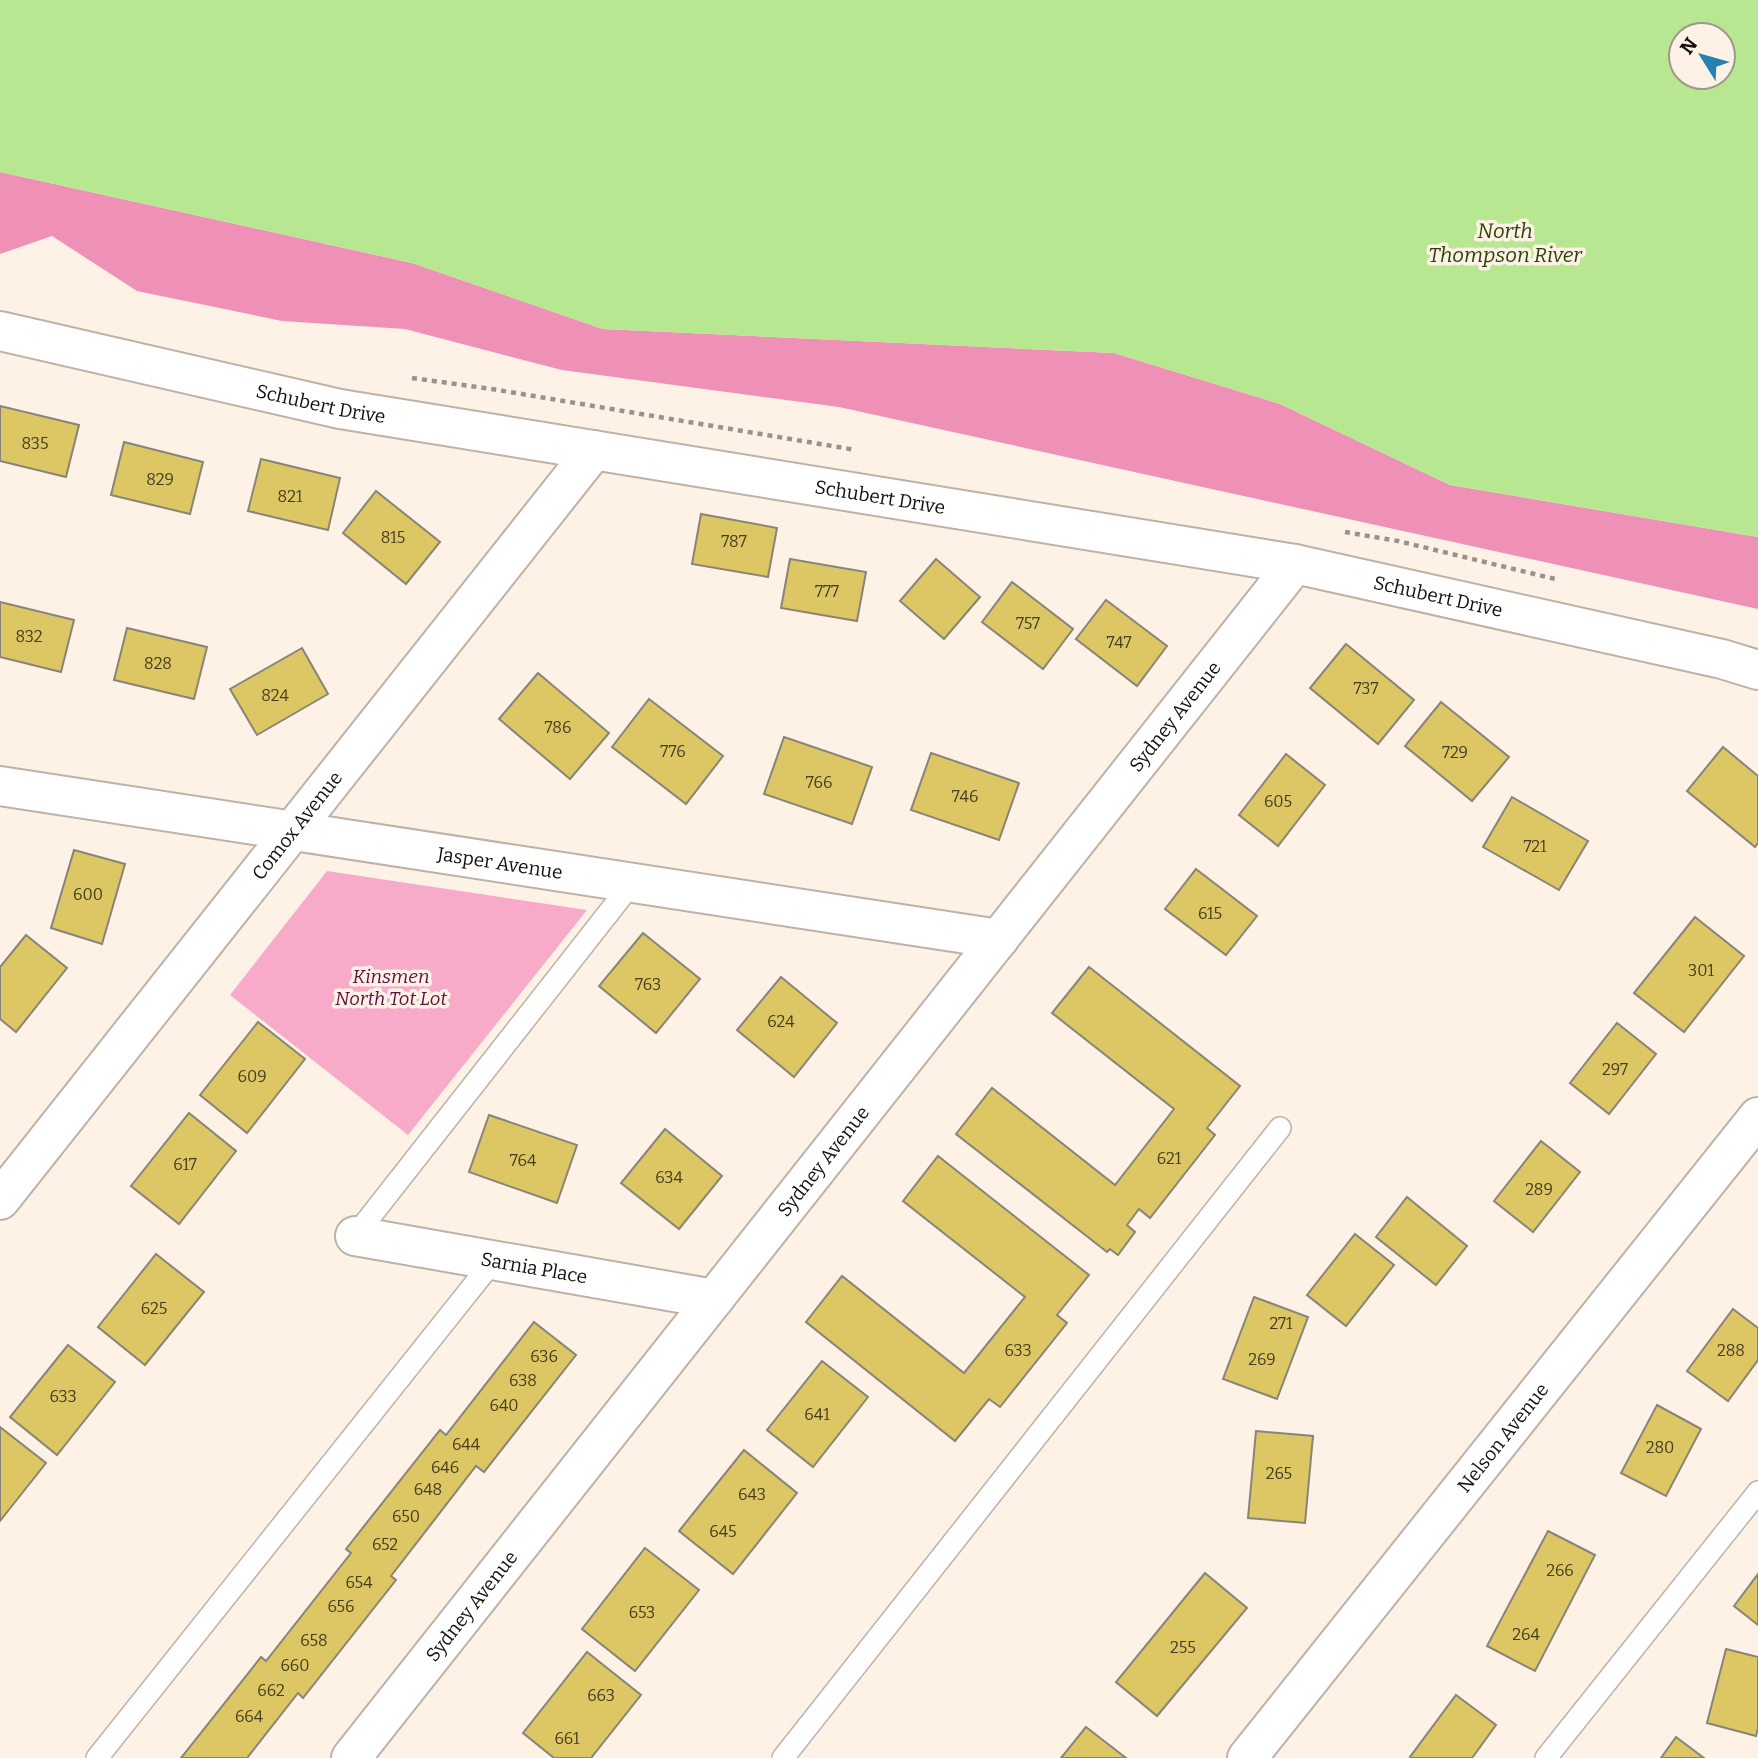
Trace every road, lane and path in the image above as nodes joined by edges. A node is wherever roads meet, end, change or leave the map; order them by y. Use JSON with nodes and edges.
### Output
{"nodes":[{"id":1,"x":0,"y":331,"type":"edge"},
{"id":2,"x":594,"y":450,"type":"junction"},
{"id":3,"x":1295,"y":564,"type":"junction"},
{"id":4,"x":1758,"y":670,"type":"edge"},
{"id":5,"x":0,"y":786,"type":"edge"},
{"id":6,"x":292,"y":831,"type":"junction"},
{"id":7,"x":632,"y":883,"type":"junction"},
{"id":8,"x":999,"y":939,"type":"junction"},
{"id":9,"x":1758,"y":1117,"type":"edge"},
{"id":10,"x":1280,"y":1128,"type":"dead end"},
{"id":11,"x":0,"y":1200,"type":"edge"},
{"id":12,"x":355,"y":1236,"type":"joint"},
{"id":13,"x":493,"y":1261,"type":"junction"},
{"id":14,"x":714,"y":1299,"type":"junction"},
{"id":15,"x":1758,"y":1492,"type":"edge"},
{"id":16,"x":97,"y":1758,"type":"edge"},
{"id":17,"x":351,"y":1758,"type":"edge"},
{"id":18,"x":783,"y":1758,"type":"edge"},
{"id":19,"x":1247,"y":1758,"type":"edge"},
{"id":20,"x":1546,"y":1758,"type":"edge"}],
"edges":[{"from":1,"to":2,"type":"street","name":"Schubert Drive"},
{"from":2,"to":3,"type":"street","name":"Schubert Drive"},
{"from":2,"to":6,"type":"street","name":"Comox Avenue"},
{"from":3,"to":4,"type":"street","name":"Schubert Drive"},
{"from":3,"to":8,"type":"street","name":"Sydney Avenue"},
{"from":5,"to":6,"type":"street","name":"Jasper Avenue"},
{"from":6,"to":7,"type":"street","name":"Jasper Avenue"},
{"from":6,"to":11,"type":"street","name":"Comox Avenue"},
{"from":7,"to":8,"type":"street","name":"Jasper Avenue"},
{"from":7,"to":12,"type":"lane"},
{"from":8,"to":14,"type":"street","name":"Sydney Avenue"},
{"from":9,"to":19,"type":"street","name":"Nelson Avenue"},
{"from":10,"to":18,"type":"lane"},
{"from":12,"to":13,"type":"street","name":"Sarnia Place"},
{"from":13,"to":14,"type":"street","name":"Sarnia Place"},
{"from":13,"to":16,"type":"lane"},
{"from":14,"to":17,"type":"street","name":"Sydney Avenue"},
{"from":15,"to":20,"type":"lane"}]}
